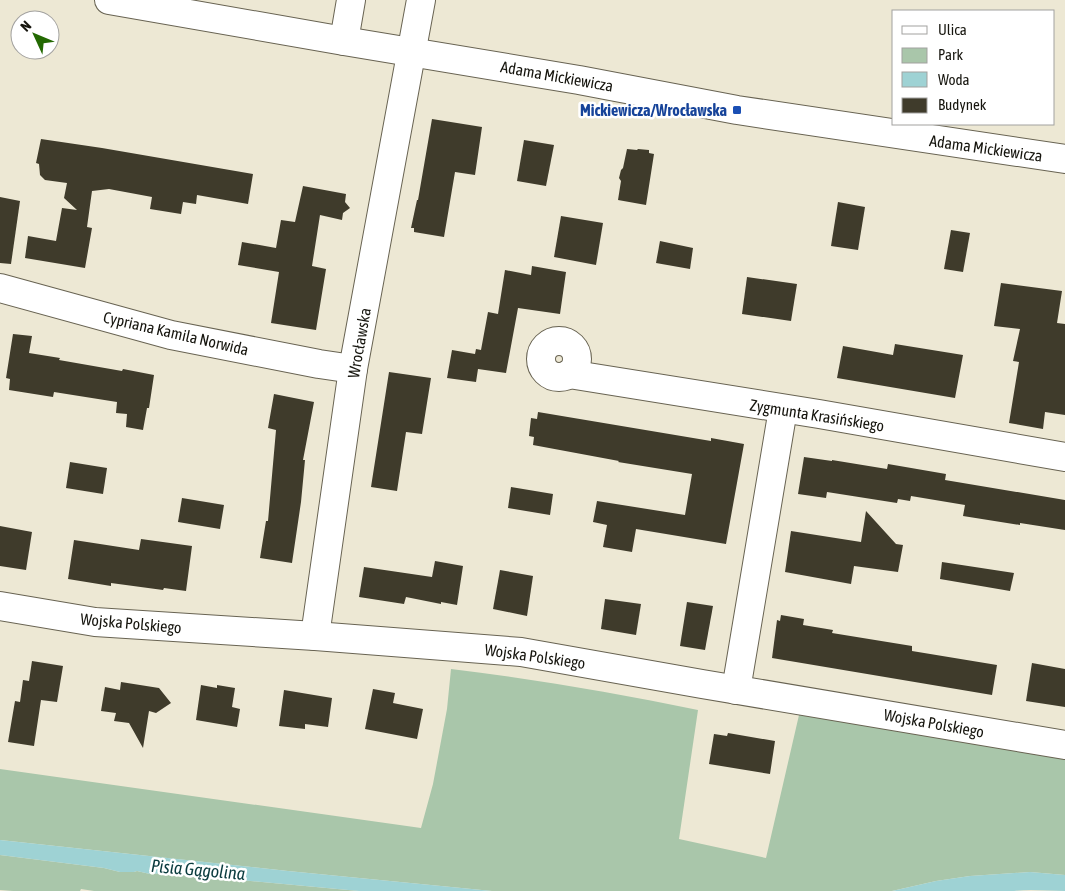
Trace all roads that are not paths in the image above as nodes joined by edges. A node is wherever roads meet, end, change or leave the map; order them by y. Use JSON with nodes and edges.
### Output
{"nodes":[{"id":1,"x":109,"y":0,"type":"edge"},
{"id":2,"x":351,"y":0,"type":"edge"},
{"id":3,"x":421,"y":0,"type":"edge"},
{"id":4,"x":344,"y":41,"type":"junction"},
{"id":5,"x":412,"y":52,"type":"junction"},
{"id":6,"x":1065,"y":160,"type":"edge"},
{"id":7,"x":0,"y":288,"type":"edge"},
{"id":8,"x":353,"y":369,"type":"junction"},
{"id":9,"x":570,"y":374,"type":"dead end"},
{"id":10,"x":783,"y":409,"type":"junction"},
{"id":11,"x":1065,"y":457,"type":"edge"},
{"id":12,"x":0,"y":606,"type":"edge"},
{"id":13,"x":316,"y":636,"type":"junction"},
{"id":14,"x":736,"y":690,"type":"junction"},
{"id":15,"x":1065,"y":745,"type":"edge"}],
"edges":[{"from":1,"to":4,"type":"street","name":"Adama Mickiewicza"},
{"from":2,"to":4,"type":"street"},
{"from":3,"to":5,"type":"street","name":"Wrocławska"},
{"from":4,"to":5,"type":"street","name":"Adama Mickiewicza"},
{"from":5,"to":6,"type":"street","name":"Adama Mickiewicza"},
{"from":5,"to":8,"type":"street","name":"Wrocławska"},
{"from":7,"to":8,"type":"street","name":"Cypriana Kamila Norwida"},
{"from":8,"to":13,"type":"street","name":"Wrocławska"},
{"from":9,"to":10,"type":"street","name":"Zygmunta Krasińskiego"},
{"from":10,"to":11,"type":"street","name":"Zygmunta Krasińskiego"},
{"from":10,"to":14,"type":"street"},
{"from":12,"to":13,"type":"street","name":"Wojska Polskiego"},
{"from":13,"to":14,"type":"street","name":"Wojska Polskiego"},
{"from":14,"to":15,"type":"street","name":"Wojska Polskiego"}]}
